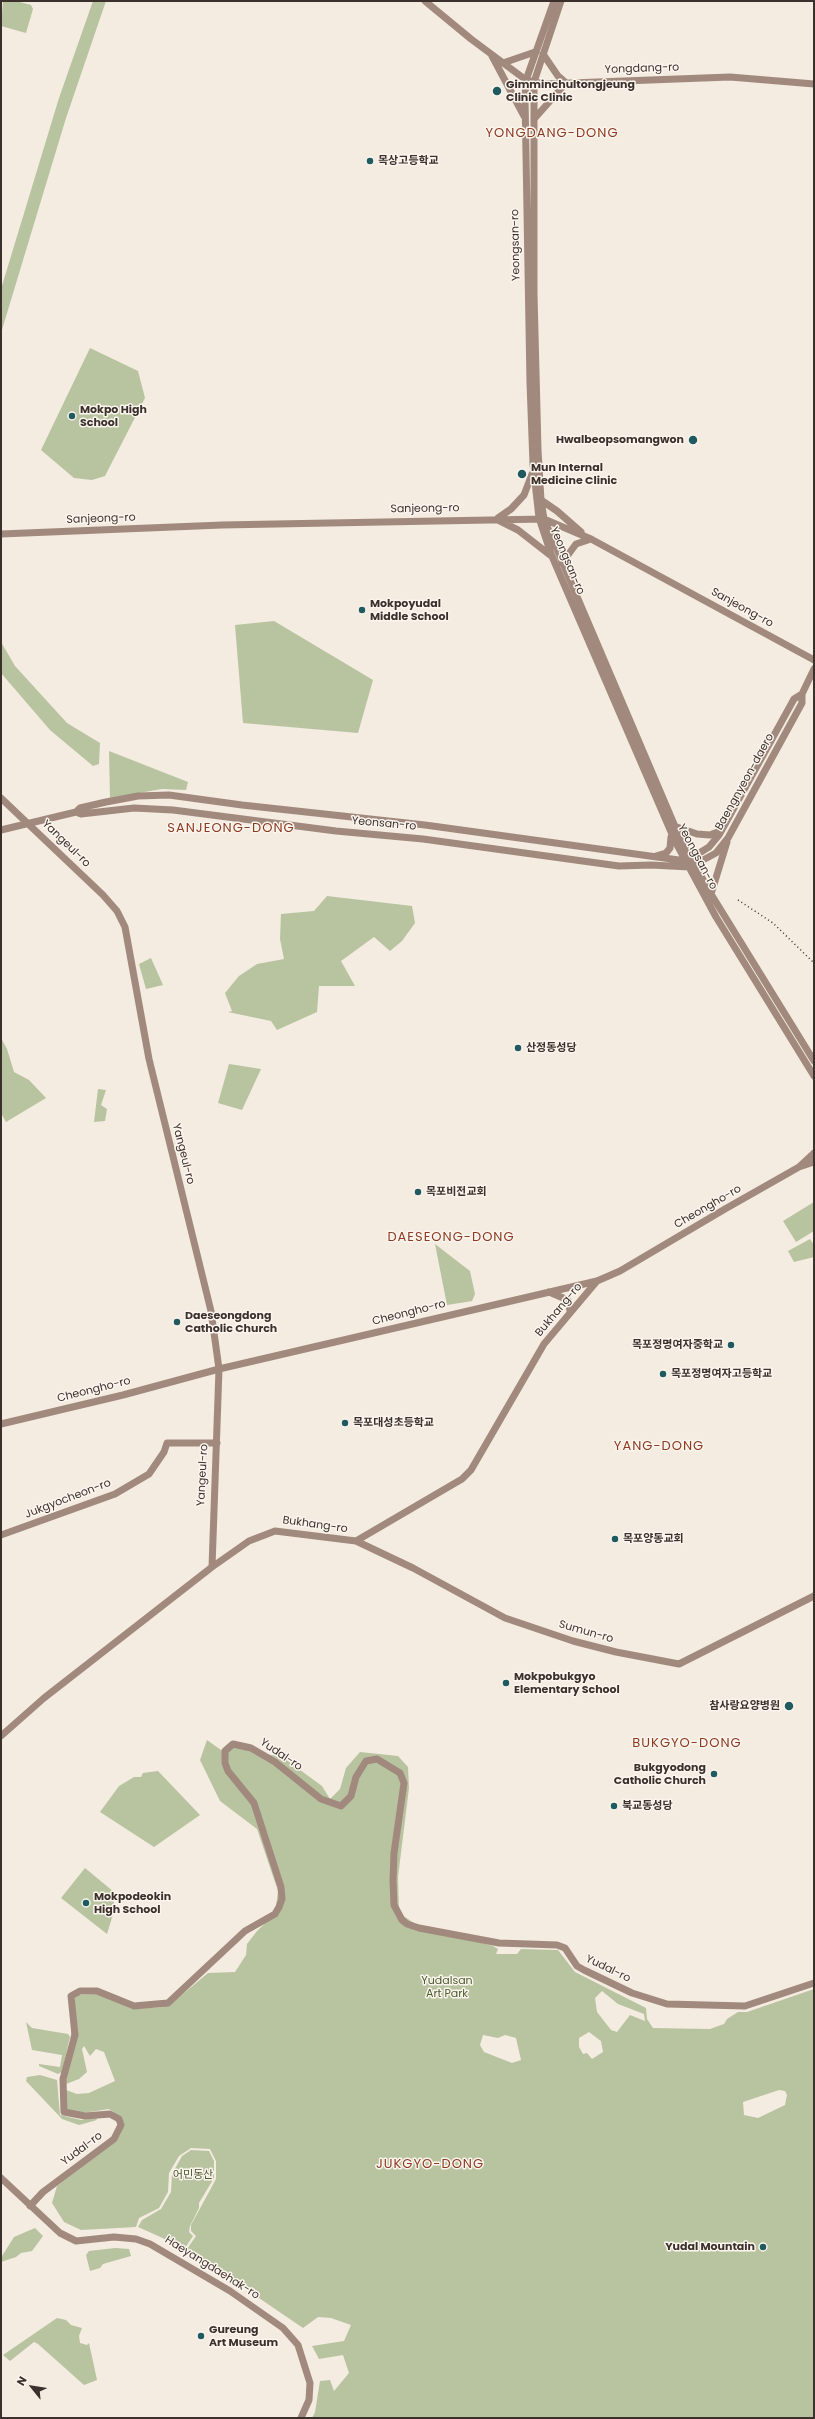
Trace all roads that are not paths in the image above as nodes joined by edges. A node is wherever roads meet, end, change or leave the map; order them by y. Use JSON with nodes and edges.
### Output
{"nodes":[{"id":1,"x":425,"y":1,"type":"edge"},
{"id":2,"x":554,"y":1,"type":"edge"},
{"id":3,"x":562,"y":1,"type":"edge"},
{"id":4,"x":535,"y":52,"type":"junction"},
{"id":5,"x":491,"y":54,"type":"junction"},
{"id":6,"x":543,"y":54,"type":"junction"},
{"id":7,"x":503,"y":63,"type":"junction"},
{"id":8,"x":526,"y":80,"type":"junction"},
{"id":9,"x":534,"y":82,"type":"junction"},
{"id":10,"x":566,"y":83,"type":"junction"},
{"id":11,"x":814,"y":84,"type":"edge"},
{"id":12,"x":525,"y":118,"type":"junction"},
{"id":13,"x":534,"y":119,"type":"junction"},
{"id":14,"x":533,"y":464,"type":"junction"},
{"id":15,"x":541,"y":500,"type":"junction"},
{"id":16,"x":496,"y":519,"type":"junction"},
{"id":17,"x":541,"y":519,"type":"junction"},
{"id":18,"x":1,"y":534,"type":"edge"},
{"id":19,"x":591,"y":539,"type":"junction"},
{"id":20,"x":553,"y":558,"type":"junction"},
{"id":21,"x":562,"y":563,"type":"junction"},
{"id":22,"x":814,"y":660,"type":"edge"},
{"id":23,"x":814,"y":669,"type":"edge"},
{"id":24,"x":814,"y":684,"type":"edge"},
{"id":25,"x":803,"y":691,"type":"junction"},
{"id":26,"x":1,"y":798,"type":"edge"},
{"id":27,"x":76,"y":812,"type":"junction"},
{"id":28,"x":729,"y":820,"type":"junction"},
{"id":29,"x":29,"y":824,"type":"junction"},
{"id":30,"x":1,"y":830,"type":"edge"},
{"id":31,"x":673,"y":830,"type":"junction"},
{"id":32,"x":730,"y":834,"type":"junction"},
{"id":33,"x":646,"y":856,"type":"junction"},
{"id":34,"x":691,"y":862,"type":"junction"},
{"id":35,"x":711,"y":894,"type":"junction"},
{"id":36,"x":814,"y":1062,"type":"edge"},
{"id":37,"x":814,"y":1076,"type":"edge"},
{"id":38,"x":814,"y":1153,"type":"edge"},
{"id":39,"x":814,"y":1162,"type":"edge"},
{"id":40,"x":799,"y":1167,"type":"junction"},
{"id":41,"x":597,"y":1281,"type":"junction"},
{"id":42,"x":549,"y":1292,"type":"junction"},
{"id":43,"x":570,"y":1311,"type":"junction"},
{"id":44,"x":219,"y":1369,"type":"junction"},
{"id":45,"x":1,"y":1424,"type":"edge"},
{"id":46,"x":216,"y":1443,"type":"junction"},
{"id":47,"x":1,"y":1535,"type":"edge"},
{"id":48,"x":356,"y":1541,"type":"junction"},
{"id":49,"x":212,"y":1567,"type":"junction"},
{"id":50,"x":814,"y":1596,"type":"edge"},
{"id":51,"x":1,"y":1736,"type":"edge"},
{"id":52,"x":814,"y":1983,"type":"edge"},
{"id":53,"x":1,"y":2178,"type":"edge"},
{"id":54,"x":30,"y":2206,"type":"junction"},
{"id":55,"x":301,"y":2418,"type":"edge"}],
"edges":[{"from":1,"to":5,"type":"street","name":"Yongdang-ro"},
{"from":2,"to":4,"type":"street","name":"Yeongsan-ro"},
{"from":3,"to":6,"type":"street","name":"Yeongsan-ro"},
{"from":4,"to":7,"type":"street"},
{"from":4,"to":8,"type":"street","name":"Yeongsan-ro"},
{"from":5,"to":7,"type":"street","name":"Yongdang-ro"},
{"from":5,"to":12,"type":"street"},
{"from":6,"to":9,"type":"street","name":"Yeongsan-ro"},
{"from":6,"to":10,"type":"street"},
{"from":7,"to":8,"type":"street","name":"Yongdang-ro"},
{"from":8,"to":9,"type":"street","name":"Yongdang-ro"},
{"from":8,"to":12,"type":"street","name":"Yeongsan-ro"},
{"from":9,"to":10,"type":"street","name":"Yongdang-ro"},
{"from":9,"to":13,"type":"street","name":"Yeongsan-ro"},
{"from":10,"to":11,"type":"street","name":"Yongdang-ro"},
{"from":10,"to":13,"type":"street"},
{"from":12,"to":14,"type":"street","name":"Yeongsan-ro"},
{"from":13,"to":15,"type":"street","name":"Yeongsan-ro"},
{"from":14,"to":16,"type":"street"},
{"from":14,"to":17,"type":"street","name":"Yeongsan-ro"},
{"from":15,"to":17,"type":"street","name":"Yeongsan-ro"},
{"from":15,"to":19,"type":"street"},
{"from":16,"to":17,"type":"street","name":"Sanjeong-ro"},
{"from":16,"to":18,"type":"street","name":"Sanjeong-ro"},
{"from":16,"to":20,"type":"street"},
{"from":17,"to":19,"type":"street","name":"Sanjeong-ro"},
{"from":17,"to":20,"type":"street","name":"Yeongsan-ro"},
{"from":17,"to":21,"type":"street","name":"Yeongsan-ro"},
{"from":19,"to":21,"type":"street"},
{"from":19,"to":22,"type":"street","name":"Sanjeong-ro"},
{"from":20,"to":31,"type":"street","name":"Yeongsan-ro"},
{"from":21,"to":31,"type":"street","name":"Yeongsan-ro"},
{"from":23,"to":25,"type":"street","name":"Baengnyeon-daero"},
{"from":24,"to":25,"type":"street"},
{"from":25,"to":28,"type":"street","name":"Baengnyeon-daero"},
{"from":25,"to":32,"type":"street","name":"Baengnyeon-daero"},
{"from":26,"to":29,"type":"street","name":"Yangeul-ro"},
{"from":27,"to":29,"type":"street","name":"Yeonsan-ro"},
{"from":27,"to":33,"type":"street","name":"Yeonsan-ro"},
{"from":27,"to":34,"type":"street","name":"Yeonsan-ro"},
{"from":28,"to":31,"type":"street"},
{"from":28,"to":34,"type":"street","name":"Baengnyeon-daero"},
{"from":29,"to":30,"type":"street","name":"Yeonsan-ro"},
{"from":29,"to":44,"type":"street","name":"Yangeul-ro"},
{"from":31,"to":33,"type":"street"},
{"from":31,"to":34,"type":"street","name":"Yeongsan-ro"},
{"from":32,"to":34,"type":"street","name":"Baengnyeon-daero"},
{"from":32,"to":35,"type":"street"},
{"from":33,"to":34,"type":"street","name":"Yeonsan-ro"},
{"from":34,"to":35,"type":"street","name":"Yeongsan-ro"},
{"from":34,"to":37,"type":"street","name":"Yeongsan-ro"},
{"from":35,"to":36,"type":"street","name":"Yeongsan-ro"},
{"from":38,"to":40,"type":"street","name":"Cheongho-ro"},
{"from":39,"to":40,"type":"street","name":"Cheongho-ro"},
{"from":40,"to":41,"type":"street","name":"Cheongho-ro"},
{"from":41,"to":42,"type":"street","name":"Cheongho-ro"},
{"from":41,"to":43,"type":"street","name":"Bukhang-ro"},
{"from":42,"to":43,"type":"street"},
{"from":42,"to":44,"type":"street","name":"Cheongho-ro"},
{"from":43,"to":48,"type":"street","name":"Bukhang-ro"},
{"from":44,"to":45,"type":"street","name":"Cheongho-ro"},
{"from":44,"to":46,"type":"street","name":"Yangeul-ro"},
{"from":46,"to":47,"type":"street","name":"Jukgyocheon-ro"},
{"from":46,"to":49,"type":"street","name":"Yangeul-ro"},
{"from":48,"to":49,"type":"street","name":"Bukhang-ro"},
{"from":48,"to":50,"type":"street","name":"Sumun-ro"},
{"from":49,"to":51,"type":"street","name":"Bukhang-ro"},
{"from":52,"to":54,"type":"street","name":"Yudal-ro"},
{"from":53,"to":54,"type":"street","name":"Haeyangdaehak-ro"},
{"from":54,"to":55,"type":"street","name":"Haeyangdaehak-ro"}]}
